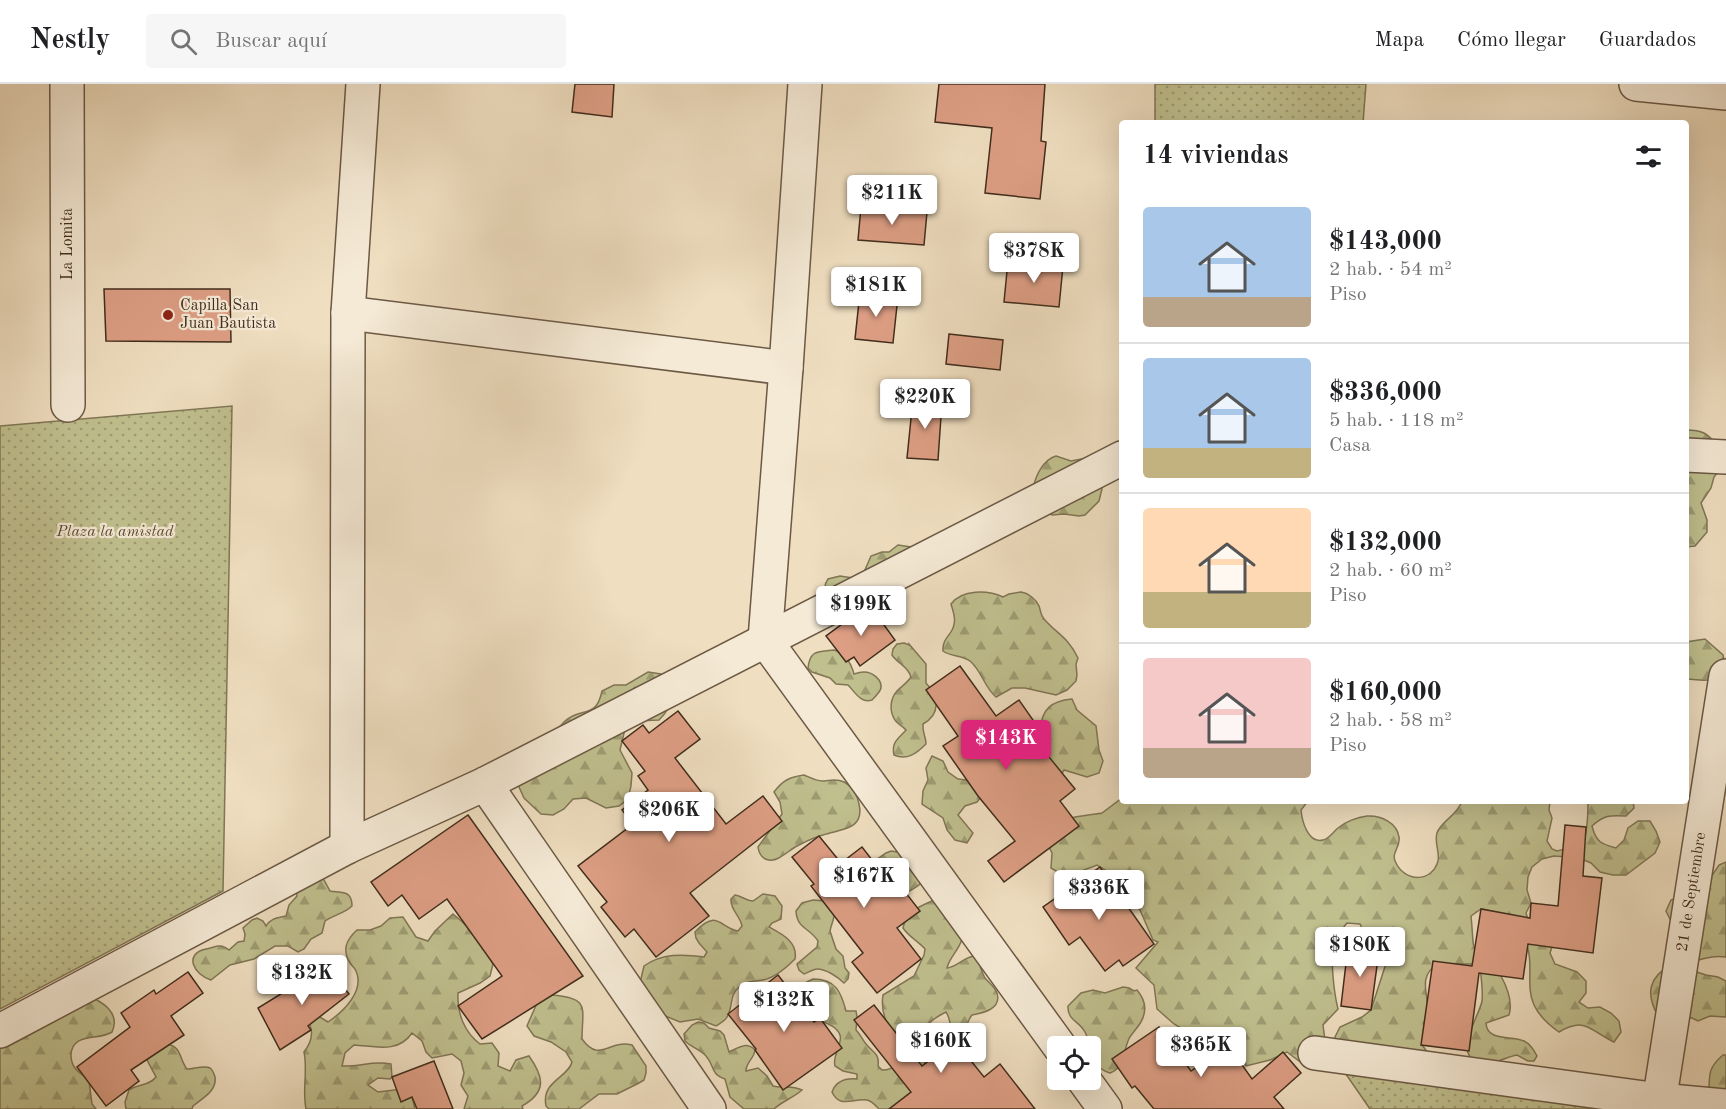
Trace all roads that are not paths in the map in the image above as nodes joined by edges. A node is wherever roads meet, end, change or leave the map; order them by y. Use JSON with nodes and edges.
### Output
{"nodes":[{"id":1,"x":68,"y":84,"type":"edge"},
{"id":2,"x":363,"y":84,"type":"edge"},
{"id":3,"x":805,"y":84,"type":"edge"},
{"id":4,"x":1636,"y":84,"type":"edge"},
{"id":5,"x":1726,"y":93,"type":"edge"},
{"id":6,"x":348,"y":313,"type":"junction"},
{"id":7,"x":786,"y":368,"type":"junction"},
{"id":8,"x":68,"y":405,"type":"dead end"},
{"id":9,"x":1689,"y":455,"type":"edge"},
{"id":10,"x":1726,"y":457,"type":"edge"},
{"id":11,"x":1119,"y":460,"type":"edge"},
{"id":12,"x":765,"y":640,"type":"junction"},
{"id":13,"x":1726,"y":676,"type":"edge"},
{"id":14,"x":485,"y":784,"type":"junction"},
{"id":15,"x":1707,"y":784,"type":"edge"},
{"id":16,"x":347,"y":847,"type":"junction"},
{"id":17,"x":0,"y":1031,"type":"edge"},
{"id":18,"x":1052,"y":1036,"type":"edge"},
{"id":19,"x":1315,"y":1053,"type":"dead end"},
{"id":20,"x":1091,"y":1090,"type":"edge"},
{"id":21,"x":1658,"y":1105,"type":"edge"},
{"id":22,"x":1726,"y":1106,"type":"edge"},
{"id":23,"x":709,"y":1109,"type":"edge"},
{"id":24,"x":1105,"y":1109,"type":"edge"}],
"edges":[{"from":1,"to":8,"type":"street","name":"La Lomita"},
{"from":2,"to":6,"type":"street"},
{"from":3,"to":7,"type":"street"},
{"from":4,"to":5,"type":"street"},
{"from":6,"to":7,"type":"street"},
{"from":6,"to":16,"type":"street"},
{"from":7,"to":12,"type":"street"},
{"from":9,"to":10,"type":"street"},
{"from":11,"to":12,"type":"street"},
{"from":12,"to":14,"type":"street"},
{"from":12,"to":18,"type":"street"},
{"from":13,"to":15,"type":"street","name":"21 de Septiembre"},
{"from":14,"to":16,"type":"street"},
{"from":14,"to":23,"type":"street"},
{"from":15,"to":21,"type":"street","name":"21 de Septiembre"},
{"from":16,"to":17,"type":"street"},
{"from":19,"to":21,"type":"street"},
{"from":20,"to":24,"type":"street"},
{"from":21,"to":22,"type":"street"}]}
